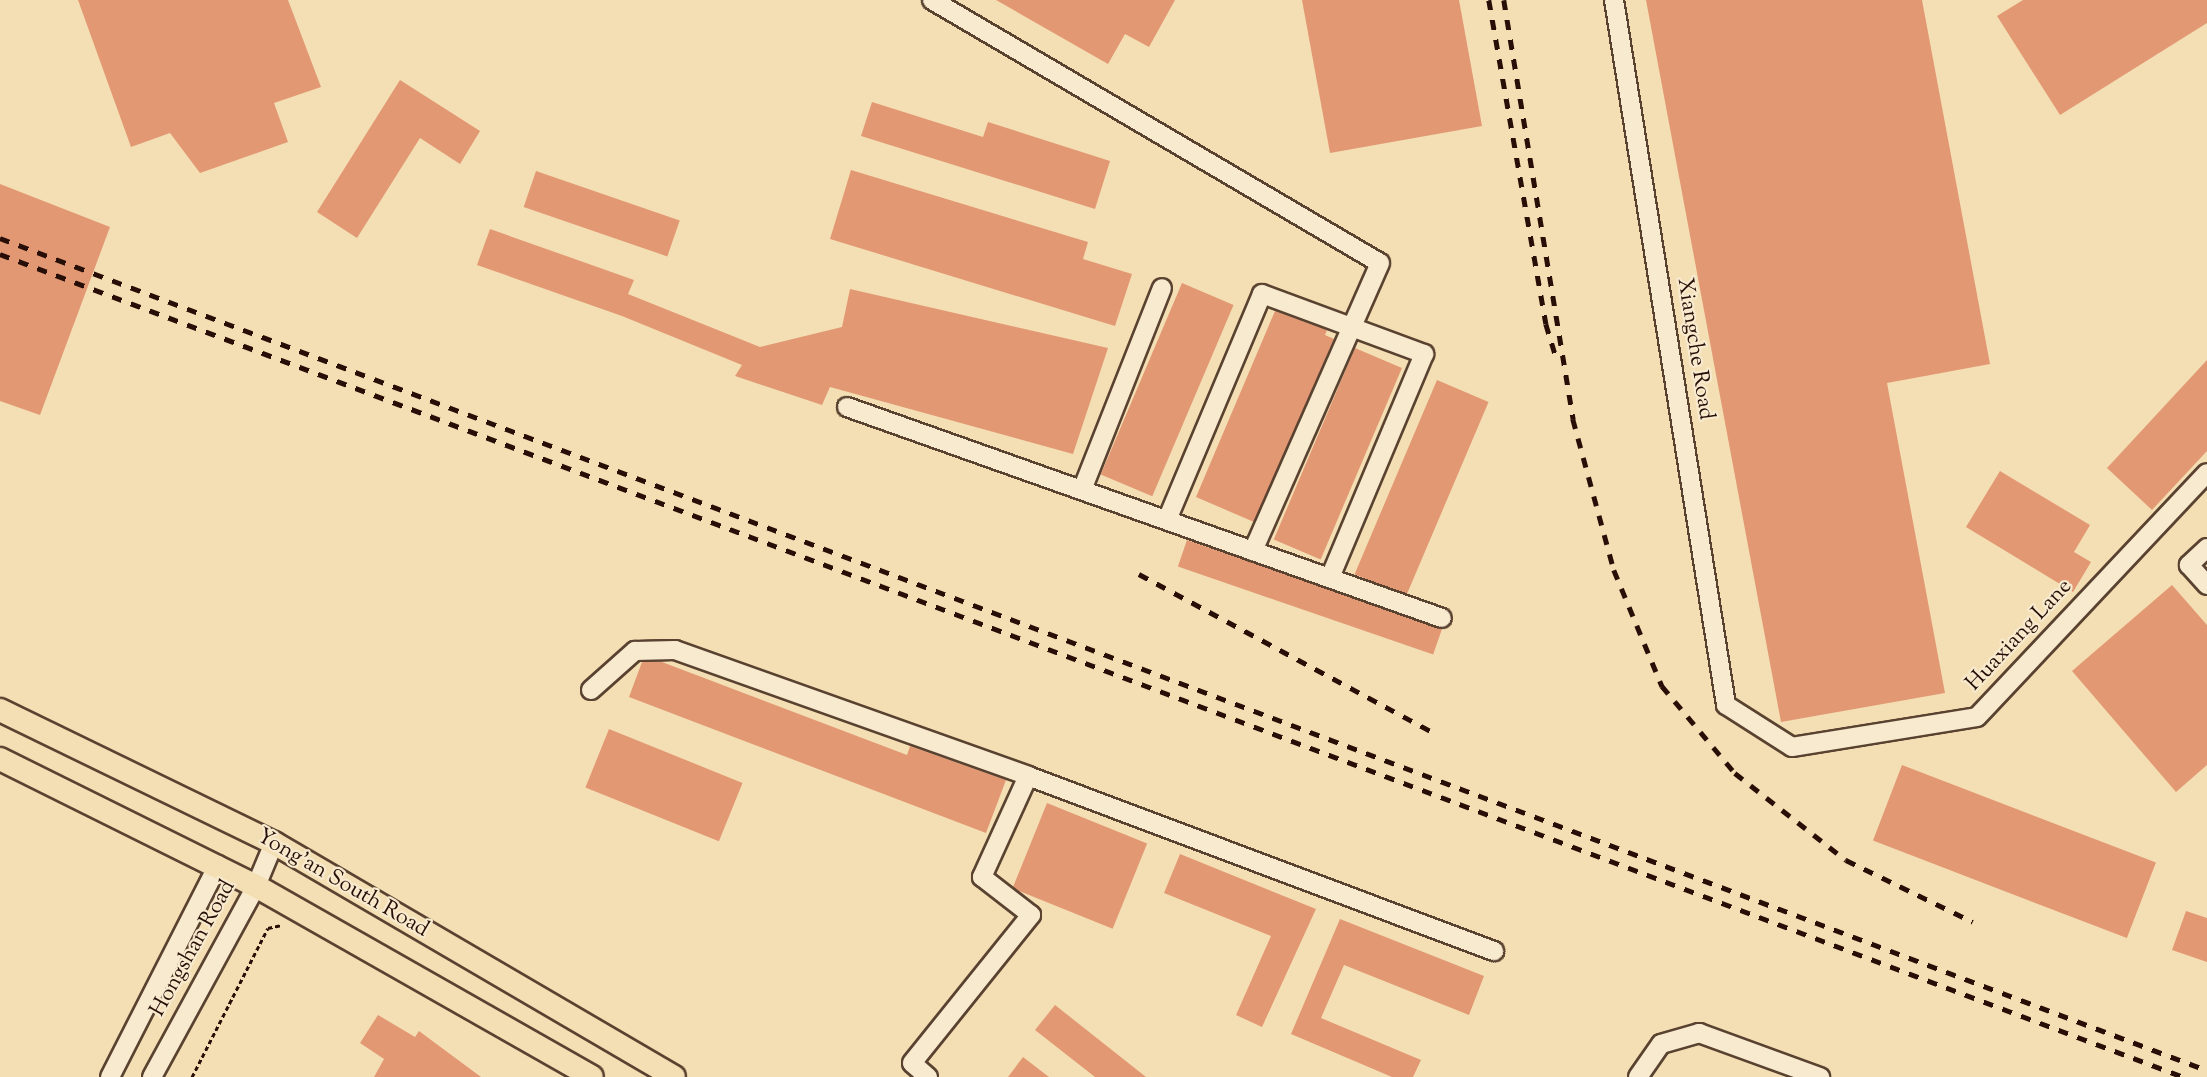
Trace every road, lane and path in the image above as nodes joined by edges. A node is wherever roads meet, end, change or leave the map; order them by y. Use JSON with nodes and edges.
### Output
{"nodes":[{"id":1,"x":932,"y":0,"type":"edge"},
{"id":2,"x":1614,"y":0,"type":"edge"},
{"id":3,"x":1162,"y":288,"type":"dead end"},
{"id":4,"x":1352,"y":326,"type":"junction"},
{"id":5,"x":847,"y":407,"type":"dead end"},
{"id":6,"x":2207,"y":473,"type":"edge"},
{"id":7,"x":1082,"y":490,"type":"junction"},
{"id":8,"x":1167,"y":520,"type":"junction"},
{"id":9,"x":2207,"y":548,"type":"edge"},
{"id":10,"x":1253,"y":551,"type":"junction"},
{"id":11,"x":1330,"y":578,"type":"junction"},
{"id":12,"x":2207,"y":585,"type":"edge"},
{"id":13,"x":1442,"y":618,"type":"dead end"},
{"id":14,"x":591,"y":690,"type":"dead end"},
{"id":15,"x":1726,"y":705,"type":"joint"},
{"id":16,"x":0,"y":710,"type":"edge"},
{"id":17,"x":0,"y":759,"type":"edge"},
{"id":18,"x":1028,"y":776,"type":"junction"},
{"id":19,"x":274,"y":843,"type":"junction"},
{"id":20,"x":218,"y":865,"type":"junction"},
{"id":21,"x":256,"y":886,"type":"junction"},
{"id":22,"x":285,"y":925,"type":"dead end"},
{"id":23,"x":1494,"y":951,"type":"dead end"},
{"id":24,"x":110,"y":1077,"type":"edge"},
{"id":25,"x":152,"y":1077,"type":"edge"},
{"id":26,"x":192,"y":1077,"type":"edge"},
{"id":27,"x":592,"y":1077,"type":"edge"},
{"id":28,"x":674,"y":1077,"type":"edge"},
{"id":29,"x":928,"y":1077,"type":"edge"},
{"id":30,"x":1638,"y":1077,"type":"edge"},
{"id":31,"x":1821,"y":1077,"type":"edge"}],
"edges":[{"from":1,"to":4,"type":"street"},
{"from":2,"to":15,"type":"street","name":"Xiangche Road"},
{"from":3,"to":7,"type":"street"},
{"from":4,"to":8,"type":"street"},
{"from":4,"to":10,"type":"street"},
{"from":4,"to":11,"type":"street"},
{"from":5,"to":7,"type":"street"},
{"from":6,"to":15,"type":"street","name":"Huaxiang Lane"},
{"from":7,"to":8,"type":"street"},
{"from":8,"to":10,"type":"street"},
{"from":9,"to":12,"type":"street"},
{"from":10,"to":11,"type":"street"},
{"from":11,"to":13,"type":"street"},
{"from":14,"to":18,"type":"street"},
{"from":16,"to":19,"type":"main road","name":"Yong'an South Road"},
{"from":17,"to":20,"type":"main road","name":"Yong'an South Road"},
{"from":18,"to":23,"type":"street"},
{"from":18,"to":29,"type":"street"},
{"from":19,"to":21,"type":"street","name":"Hongshan Road"},
{"from":19,"to":28,"type":"main road","name":"Yong'an South Road"},
{"from":20,"to":21,"type":"main road","name":"Yong'an South Road"},
{"from":20,"to":24,"type":"street","name":"Hongshan Road"},
{"from":21,"to":25,"type":"street","name":"Hongshan Road"},
{"from":21,"to":27,"type":"main road","name":"Yong'an South Road"},
{"from":22,"to":26,"type":"path"},
{"from":30,"to":31,"type":"street"}]}
